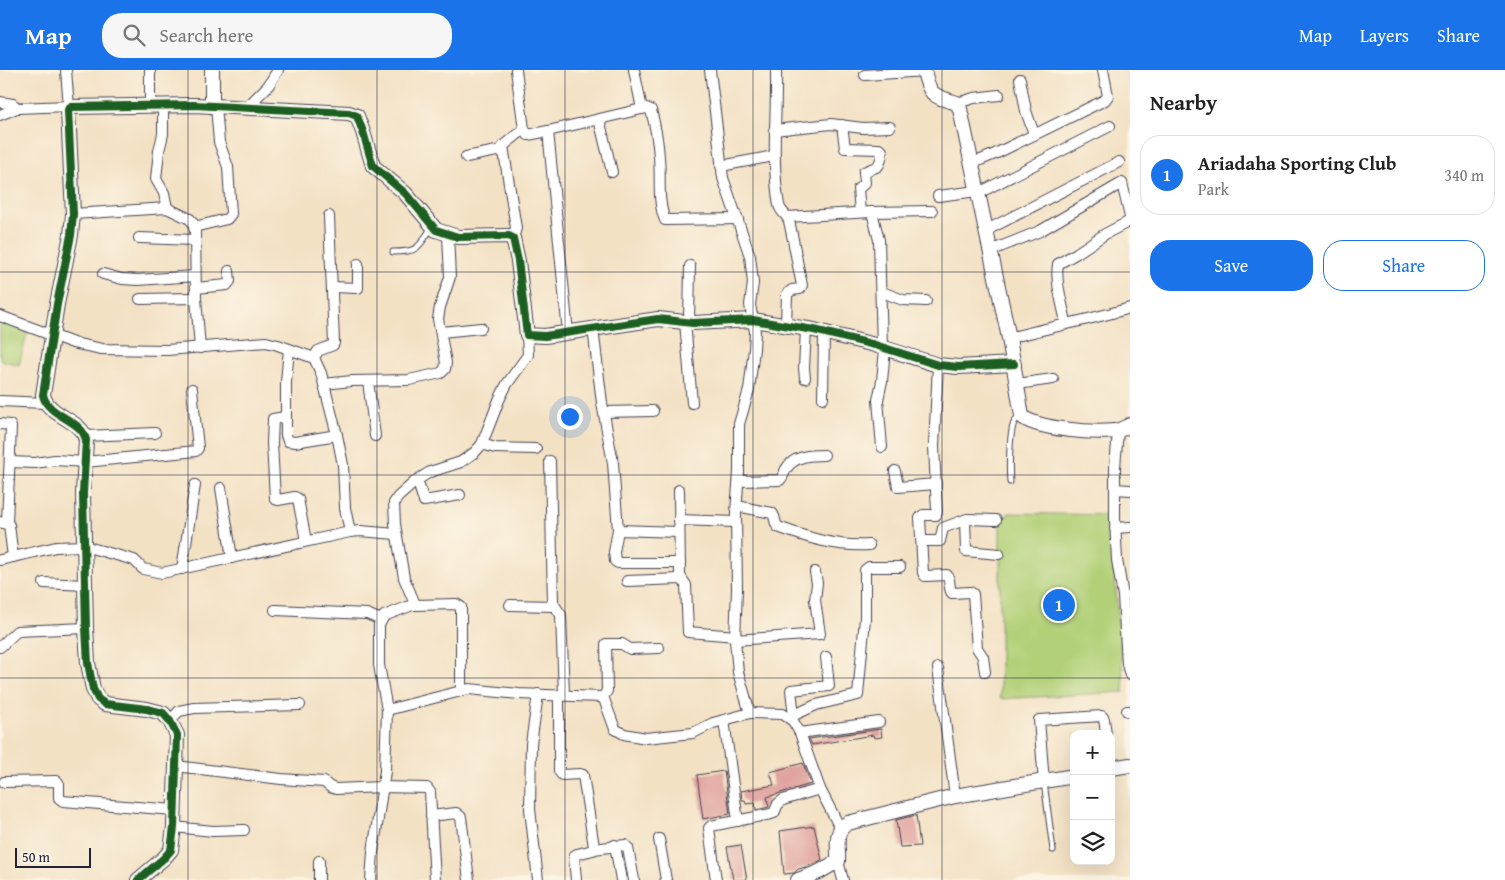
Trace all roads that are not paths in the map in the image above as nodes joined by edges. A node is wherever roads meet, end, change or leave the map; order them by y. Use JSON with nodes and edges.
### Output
{"nodes":[{"id":1,"x":66,"y":70,"type":"edge"},
{"id":2,"x":150,"y":70,"type":"edge"},
{"id":3,"x":212,"y":70,"type":"edge"},
{"id":4,"x":278,"y":70,"type":"edge"},
{"id":5,"x":516,"y":70,"type":"edge"},
{"id":6,"x":634,"y":70,"type":"edge"},
{"id":7,"x":711,"y":70,"type":"edge"},
{"id":8,"x":776,"y":70,"type":"edge"},
{"id":9,"x":1103,"y":70,"type":"edge"},
{"id":10,"x":925,"y":71,"type":"edge"},
{"id":11,"x":865,"y":74,"type":"dead end"},
{"id":12,"x":1020,"y":79,"type":"dead end"},
{"id":13,"x":999,"y":95,"type":"dead end"},
{"id":14,"x":0,"y":102,"type":"edge"},
{"id":15,"x":957,"y":103,"type":"junction"},
{"id":16,"x":156,"y":106,"type":"junction"},
{"id":17,"x":214,"y":106,"type":"junction"},
{"id":18,"x":69,"y":107,"type":"junction"},
{"id":19,"x":17,"y":108,"type":"junction"},
{"id":20,"x":246,"y":108,"type":"junction"},
{"id":21,"x":642,"y":109,"type":"junction"},
{"id":22,"x":0,"y":115,"type":"edge"},
{"id":23,"x":599,"y":119,"type":"junction"},
{"id":24,"x":842,"y":125,"type":"junction"},
{"id":25,"x":890,"y":126,"type":"dead end"},
{"id":26,"x":1110,"y":126,"type":"dead end"},
{"id":27,"x":524,"y":129,"type":"junction"},
{"id":28,"x":774,"y":130,"type":"junction"},
{"id":29,"x":548,"y":131,"type":"junction"},
{"id":30,"x":1034,"y":134,"type":"junction"},
{"id":31,"x":502,"y":150,"type":"junction"},
{"id":32,"x":774,"y":156,"type":"junction"},
{"id":33,"x":466,"y":157,"type":"dead end"},
{"id":34,"x":1119,"y":162,"type":"dead end"},
{"id":35,"x":971,"y":164,"type":"junction"},
{"id":36,"x":721,"y":166,"type":"junction"},
{"id":37,"x":612,"y":172,"type":"dead end"},
{"id":38,"x":977,"y":192,"type":"junction"},
{"id":39,"x":938,"y":196,"type":"dead end"},
{"id":40,"x":167,"y":208,"type":"junction"},
{"id":41,"x":932,"y":211,"type":"dead end"},
{"id":42,"x":860,"y":212,"type":"junction"},
{"id":43,"x":872,"y":212,"type":"junction"},
{"id":44,"x":73,"y":214,"type":"junction"},
{"id":45,"x":329,"y":216,"type":"dead end"},
{"id":46,"x":787,"y":217,"type":"junction"},
{"id":47,"x":1130,"y":217,"type":"edge"},
{"id":48,"x":738,"y":219,"type":"junction"},
{"id":49,"x":1130,"y":221,"type":"edge"},
{"id":50,"x":194,"y":227,"type":"junction"},
{"id":51,"x":432,"y":228,"type":"junction"},
{"id":52,"x":985,"y":231,"type":"junction"},
{"id":53,"x":448,"y":235,"type":"junction"},
{"id":54,"x":139,"y":238,"type":"dead end"},
{"id":55,"x":513,"y":238,"type":"junction"},
{"id":56,"x":195,"y":240,"type":"junction"},
{"id":57,"x":990,"y":251,"type":"junction"},
{"id":58,"x":393,"y":252,"type":"dead end"},
{"id":59,"x":358,"y":264,"type":"dead end"},
{"id":60,"x":690,"y":266,"type":"dead end"},
{"id":61,"x":229,"y":271,"type":"dead end"},
{"id":62,"x":103,"y":274,"type":"dead end"},
{"id":63,"x":195,"y":276,"type":"junction"},
{"id":64,"x":332,"y":287,"type":"junction"},
{"id":65,"x":882,"y":292,"type":"junction"},
{"id":66,"x":196,"y":293,"type":"junction"},
{"id":67,"x":140,"y":299,"type":"dead end"},
{"id":68,"x":926,"y":301,"type":"dead end"},
{"id":69,"x":1130,"y":308,"type":"edge"},
{"id":70,"x":0,"y":316,"type":"edge"},
{"id":71,"x":753,"y":320,"type":"junction"},
{"id":72,"x":687,"y":322,"type":"junction"},
{"id":73,"x":1066,"y":324,"type":"junction"},
{"id":74,"x":786,"y":325,"type":"junction"},
{"id":75,"x":481,"y":328,"type":"dead end"},
{"id":76,"x":593,"y":328,"type":"junction"},
{"id":77,"x":806,"y":329,"type":"junction"},
{"id":78,"x":441,"y":332,"type":"junction"},
{"id":79,"x":824,"y":332,"type":"junction"},
{"id":80,"x":568,"y":333,"type":"junction"},
{"id":81,"x":527,"y":335,"type":"junction"},
{"id":82,"x":53,"y":337,"type":"junction"},
{"id":83,"x":1009,"y":338,"type":"junction"},
{"id":84,"x":200,"y":348,"type":"junction"},
{"id":85,"x":883,"y":348,"type":"junction"},
{"id":86,"x":289,"y":349,"type":"junction"},
{"id":87,"x":314,"y":358,"type":"junction"},
{"id":88,"x":1014,"y":364,"type":"junction"},
{"id":89,"x":938,"y":365,"type":"junction"},
{"id":90,"x":805,"y":378,"type":"dead end"},
{"id":91,"x":1052,"y":378,"type":"dead end"},
{"id":92,"x":368,"y":380,"type":"junction"},
{"id":93,"x":324,"y":384,"type":"junction"},
{"id":94,"x":1017,"y":384,"type":"junction"},
{"id":95,"x":192,"y":390,"type":"dead end"},
{"id":96,"x":823,"y":398,"type":"dead end"},
{"id":97,"x":0,"y":401,"type":"edge"},
{"id":98,"x":45,"y":403,"type":"junction"},
{"id":99,"x":692,"y":404,"type":"dead end"},
{"id":100,"x":653,"y":411,"type":"dead end"},
{"id":101,"x":604,"y":412,"type":"junction"},
{"id":102,"x":1022,"y":416,"type":"junction"},
{"id":103,"x":285,"y":417,"type":"junction"},
{"id":104,"x":0,"y":424,"type":"edge"},
{"id":105,"x":1124,"y":428,"type":"edge"},
{"id":106,"x":155,"y":432,"type":"dead end"},
{"id":107,"x":85,"y":436,"type":"junction"},
{"id":108,"x":337,"y":436,"type":"junction"},
{"id":109,"x":375,"y":436,"type":"dead end"},
{"id":110,"x":482,"y":444,"type":"junction"},
{"id":111,"x":882,"y":447,"type":"dead end"},
{"id":112,"x":536,"y":449,"type":"dead end"},
{"id":113,"x":824,"y":455,"type":"dead end"},
{"id":114,"x":550,"y":461,"type":"dead end"},
{"id":115,"x":10,"y":462,"type":"junction"},
{"id":116,"x":85,"y":462,"type":"junction"},
{"id":117,"x":895,"y":471,"type":"dead end"},
{"id":118,"x":417,"y":480,"type":"junction"},
{"id":119,"x":739,"y":480,"type":"junction"},
{"id":120,"x":1010,"y":482,"type":"dead end"},
{"id":121,"x":936,"y":484,"type":"junction"},
{"id":122,"x":195,"y":485,"type":"dead end"},
{"id":123,"x":221,"y":488,"type":"dead end"},
{"id":124,"x":1115,"y":489,"type":"junction"},
{"id":125,"x":679,"y":490,"type":"dead end"},
{"id":126,"x":1130,"y":490,"type":"edge"},
{"id":127,"x":460,"y":495,"type":"dead end"},
{"id":128,"x":737,"y":506,"type":"junction"},
{"id":129,"x":679,"y":520,"type":"junction"},
{"id":130,"x":965,"y":520,"type":"junction"},
{"id":131,"x":996,"y":520,"type":"dead end"},
{"id":132,"x":4,"y":522,"type":"edge"},
{"id":133,"x":736,"y":522,"type":"junction"},
{"id":134,"x":1130,"y":527,"type":"edge"},
{"id":135,"x":1115,"y":528,"type":"junction"},
{"id":136,"x":618,"y":530,"type":"junction"},
{"id":137,"x":350,"y":532,"type":"junction"},
{"id":138,"x":679,"y":532,"type":"junction"},
{"id":139,"x":396,"y":534,"type":"junction"},
{"id":140,"x":306,"y":541,"type":"junction"},
{"id":141,"x":922,"y":541,"type":"junction"},
{"id":142,"x":870,"y":545,"type":"dead end"},
{"id":143,"x":84,"y":546,"type":"junction"},
{"id":144,"x":999,"y":554,"type":"dead end"},
{"id":145,"x":13,"y":557,"type":"junction"},
{"id":146,"x":232,"y":558,"type":"junction"},
{"id":147,"x":0,"y":560,"type":"edge"},
{"id":148,"x":680,"y":562,"type":"junction"},
{"id":149,"x":900,"y":567,"type":"dead end"},
{"id":150,"x":182,"y":569,"type":"junction"},
{"id":151,"x":815,"y":572,"type":"dead end"},
{"id":152,"x":681,"y":579,"type":"junction"},
{"id":153,"x":627,"y":581,"type":"dead end"},
{"id":154,"x":44,"y":583,"type":"dead end"},
{"id":155,"x":1126,"y":584,"type":"edge"},
{"id":156,"x":85,"y":585,"type":"junction"},
{"id":157,"x":510,"y":604,"type":"dead end"},
{"id":158,"x":414,"y":605,"type":"junction"},
{"id":159,"x":554,"y":606,"type":"junction"},
{"id":160,"x":275,"y":610,"type":"dead end"},
{"id":161,"x":381,"y":620,"type":"junction"},
{"id":162,"x":86,"y":628,"type":"junction"},
{"id":163,"x":735,"y":638,"type":"junction"},
{"id":164,"x":0,"y":647,"type":"edge"},
{"id":165,"x":659,"y":648,"type":"dead end"},
{"id":166,"x":826,"y":657,"type":"dead end"},
{"id":167,"x":938,"y":668,"type":"dead end"},
{"id":168,"x":985,"y":672,"type":"dead end"},
{"id":169,"x":1130,"y":675,"type":"edge"},
{"id":170,"x":461,"y":691,"type":"junction"},
{"id":171,"x":538,"y":694,"type":"junction"},
{"id":172,"x":562,"y":695,"type":"junction"},
{"id":173,"x":603,"y":697,"type":"junction"},
{"id":174,"x":300,"y":705,"type":"dead end"},
{"id":175,"x":387,"y":710,"type":"junction"},
{"id":176,"x":750,"y":713,"type":"junction"},
{"id":177,"x":792,"y":716,"type":"junction"},
{"id":178,"x":724,"y":720,"type":"junction"},
{"id":179,"x":170,"y":721,"type":"junction"},
{"id":180,"x":879,"y":722,"type":"dead end"},
{"id":181,"x":1105,"y":730,"type":"edge"},
{"id":182,"x":800,"y":733,"type":"junction"},
{"id":183,"x":1130,"y":765,"type":"edge"},
{"id":184,"x":176,"y":766,"type":"junction"},
{"id":185,"x":1115,"y":767,"type":"edge"},
{"id":186,"x":1070,"y":777,"type":"edge"},
{"id":187,"x":4,"y":782,"type":"dead end"},
{"id":188,"x":1044,"y":782,"type":"junction"},
{"id":189,"x":382,"y":787,"type":"junction"},
{"id":190,"x":820,"y":789,"type":"junction"},
{"id":191,"x":955,"y":796,"type":"junction"},
{"id":192,"x":174,"y":810,"type":"junction"},
{"id":193,"x":431,"y":816,"type":"junction"},
{"id":194,"x":738,"y":821,"type":"junction"},
{"id":195,"x":174,"y":827,"type":"junction"},
{"id":196,"x":840,"y":828,"type":"junction"},
{"id":197,"x":244,"y":830,"type":"dead end"},
{"id":198,"x":659,"y":839,"type":"dead end"},
{"id":199,"x":614,"y":845,"type":"junction"},
{"id":200,"x":594,"y":849,"type":"junction"},
{"id":201,"x":1052,"y":850,"type":"dead end"},
{"id":202,"x":319,"y":861,"type":"dead end"},
{"id":203,"x":838,"y":861,"type":"junction"},
{"id":204,"x":138,"y":880,"type":"edge"},
{"id":205,"x":319,"y":880,"type":"edge"},
{"id":206,"x":371,"y":880,"type":"edge"},
{"id":207,"x":435,"y":880,"type":"edge"},
{"id":208,"x":469,"y":880,"type":"edge"},
{"id":209,"x":538,"y":880,"type":"edge"},
{"id":210,"x":576,"y":880,"type":"edge"},
{"id":211,"x":621,"y":880,"type":"edge"},
{"id":212,"x":634,"y":880,"type":"edge"},
{"id":213,"x":666,"y":880,"type":"edge"},
{"id":214,"x":716,"y":880,"type":"edge"},
{"id":215,"x":798,"y":880,"type":"edge"},
{"id":216,"x":843,"y":880,"type":"edge"}],
"edges":[{"from":1,"to":18,"type":"street"},
{"from":2,"to":16,"type":"street"},
{"from":3,"to":17,"type":"street"},
{"from":4,"to":20,"type":"street"},
{"from":5,"to":27,"type":"street"},
{"from":6,"to":21,"type":"street"},
{"from":7,"to":36,"type":"street"},
{"from":8,"to":28,"type":"street"},
{"from":9,"to":30,"type":"street"},
{"from":10,"to":11,"type":"street"},
{"from":10,"to":15,"type":"street"},
{"from":12,"to":30,"type":"street"},
{"from":13,"to":15,"type":"street"},
{"from":14,"to":19,"type":"street"},
{"from":15,"to":35,"type":"street"},
{"from":16,"to":17,"type":"street"},
{"from":16,"to":18,"type":"street"},
{"from":16,"to":40,"type":"street"},
{"from":17,"to":20,"type":"street"},
{"from":17,"to":50,"type":"street"},
{"from":18,"to":19,"type":"street"},
{"from":18,"to":44,"type":"street"},
{"from":19,"to":22,"type":"street"},
{"from":20,"to":51,"type":"street"},
{"from":21,"to":23,"type":"street"},
{"from":21,"to":48,"type":"street"},
{"from":23,"to":29,"type":"street"},
{"from":23,"to":37,"type":"street"},
{"from":24,"to":25,"type":"street"},
{"from":24,"to":28,"type":"street"},
{"from":24,"to":42,"type":"street"},
{"from":26,"to":38,"type":"street"},
{"from":27,"to":29,"type":"street"},
{"from":27,"to":31,"type":"street"},
{"from":28,"to":32,"type":"street"},
{"from":29,"to":80,"type":"street"},
{"from":30,"to":35,"type":"street"},
{"from":31,"to":33,"type":"street"},
{"from":31,"to":55,"type":"street"},
{"from":32,"to":36,"type":"street"},
{"from":32,"to":46,"type":"street"},
{"from":34,"to":52,"type":"street"},
{"from":35,"to":38,"type":"street"},
{"from":36,"to":48,"type":"street"},
{"from":38,"to":39,"type":"street"},
{"from":38,"to":52,"type":"street"},
{"from":40,"to":44,"type":"street"},
{"from":40,"to":50,"type":"street"},
{"from":41,"to":43,"type":"street"},
{"from":42,"to":43,"type":"street"},
{"from":42,"to":46,"type":"street"},
{"from":43,"to":65,"type":"street"},
{"from":44,"to":82,"type":"street"},
{"from":45,"to":64,"type":"street"},
{"from":46,"to":74,"type":"street"},
{"from":47,"to":57,"type":"street"},
{"from":48,"to":71,"type":"street"},
{"from":49,"to":73,"type":"street"},
{"from":50,"to":56,"type":"street"},
{"from":51,"to":53,"type":"street"},
{"from":51,"to":58,"type":"lane"},
{"from":52,"to":57,"type":"street"},
{"from":53,"to":55,"type":"street"},
{"from":53,"to":78,"type":"street"},
{"from":54,"to":56,"type":"street"},
{"from":55,"to":81,"type":"street"},
{"from":56,"to":63,"type":"street"},
{"from":57,"to":83,"type":"street"},
{"from":59,"to":64,"type":"street"},
{"from":60,"to":72,"type":"street"},
{"from":61,"to":66,"type":"street"},
{"from":62,"to":63,"type":"street"},
{"from":63,"to":66,"type":"street"},
{"from":64,"to":87,"type":"street"},
{"from":65,"to":68,"type":"street"},
{"from":65,"to":85,"type":"street"},
{"from":66,"to":67,"type":"street"},
{"from":66,"to":84,"type":"street"},
{"from":69,"to":73,"type":"street"},
{"from":70,"to":82,"type":"street"},
{"from":71,"to":72,"type":"street"},
{"from":71,"to":74,"type":"street"},
{"from":71,"to":119,"type":"street"},
{"from":72,"to":76,"type":"street"},
{"from":72,"to":99,"type":"street"},
{"from":73,"to":83,"type":"street"},
{"from":74,"to":77,"type":"street"},
{"from":75,"to":78,"type":"street"},
{"from":76,"to":80,"type":"street"},
{"from":76,"to":101,"type":"street"},
{"from":77,"to":79,"type":"street"},
{"from":77,"to":90,"type":"street"},
{"from":78,"to":92,"type":"street"},
{"from":79,"to":85,"type":"street"},
{"from":79,"to":96,"type":"street"},
{"from":80,"to":81,"type":"street"},
{"from":81,"to":110,"type":"street"},
{"from":82,"to":84,"type":"street"},
{"from":82,"to":98,"type":"street"},
{"from":83,"to":88,"type":"street"},
{"from":84,"to":86,"type":"street"},
{"from":85,"to":89,"type":"street"},
{"from":85,"to":111,"type":"street"},
{"from":86,"to":87,"type":"street"},
{"from":86,"to":103,"type":"street"},
{"from":87,"to":93,"type":"street"},
{"from":88,"to":89,"type":"street"},
{"from":88,"to":94,"type":"street"},
{"from":89,"to":121,"type":"street"},
{"from":91,"to":94,"type":"street"},
{"from":92,"to":93,"type":"street"},
{"from":92,"to":109,"type":"street"},
{"from":93,"to":108,"type":"street"},
{"from":94,"to":102,"type":"street"},
{"from":95,"to":116,"type":"street"},
{"from":97,"to":98,"type":"street"},
{"from":98,"to":107,"type":"street"},
{"from":100,"to":101,"type":"street"},
{"from":101,"to":136,"type":"street"},
{"from":102,"to":105,"type":"street"},
{"from":102,"to":120,"type":"lane"},
{"from":103,"to":108,"type":"street"},
{"from":103,"to":140,"type":"street"},
{"from":104,"to":115,"type":"street"},
{"from":105,"to":124,"type":"street"},
{"from":106,"to":107,"type":"street"},
{"from":107,"to":116,"type":"street"},
{"from":108,"to":137,"type":"street"},
{"from":110,"to":112,"type":"street"},
{"from":110,"to":118,"type":"street"},
{"from":113,"to":119,"type":"street"},
{"from":114,"to":159,"type":"street"},
{"from":115,"to":116,"type":"street"},
{"from":115,"to":132,"type":"street"},
{"from":116,"to":143,"type":"street"},
{"from":117,"to":121,"type":"street"},
{"from":118,"to":127,"type":"street"},
{"from":118,"to":139,"type":"street"},
{"from":119,"to":128,"type":"street"},
{"from":121,"to":141,"type":"street"},
{"from":122,"to":150,"type":"street"},
{"from":123,"to":146,"type":"street"},
{"from":124,"to":126,"type":"street"},
{"from":124,"to":135,"type":"street"},
{"from":125,"to":129,"type":"street"},
{"from":128,"to":133,"type":"street"},
{"from":128,"to":142,"type":"street"},
{"from":129,"to":133,"type":"street"},
{"from":129,"to":138,"type":"street"},
{"from":130,"to":131,"type":"street"},
{"from":130,"to":141,"type":"street"},
{"from":130,"to":144,"type":"street"},
{"from":132,"to":145,"type":"street"},
{"from":133,"to":163,"type":"street"},
{"from":134,"to":135,"type":"street"},
{"from":135,"to":155,"type":"street"},
{"from":136,"to":138,"type":"street"},
{"from":136,"to":148,"type":"street"},
{"from":137,"to":139,"type":"street"},
{"from":137,"to":140,"type":"street"},
{"from":138,"to":148,"type":"street"},
{"from":139,"to":158,"type":"street"},
{"from":140,"to":146,"type":"street"},
{"from":141,"to":168,"type":"street"},
{"from":143,"to":145,"type":"street"},
{"from":143,"to":150,"type":"street"},
{"from":143,"to":156,"type":"street"},
{"from":145,"to":147,"type":"street"},
{"from":146,"to":150,"type":"street"},
{"from":148,"to":152,"type":"street"},
{"from":149,"to":177,"type":"street"},
{"from":151,"to":163,"type":"street"},
{"from":152,"to":153,"type":"street"},
{"from":152,"to":163,"type":"street"},
{"from":154,"to":156,"type":"street"},
{"from":155,"to":169,"type":"street"},
{"from":156,"to":162,"type":"street"},
{"from":157,"to":159,"type":"street"},
{"from":158,"to":161,"type":"street"},
{"from":158,"to":170,"type":"street"},
{"from":159,"to":172,"type":"street"},
{"from":160,"to":161,"type":"street"},
{"from":161,"to":175,"type":"street"},
{"from":162,"to":164,"type":"street"},
{"from":162,"to":179,"type":"street"},
{"from":163,"to":176,"type":"street"},
{"from":165,"to":173,"type":"street"},
{"from":166,"to":177,"type":"street"},
{"from":167,"to":191,"type":"street"},
{"from":170,"to":171,"type":"street"},
{"from":170,"to":175,"type":"street"},
{"from":171,"to":172,"type":"street"},
{"from":171,"to":209,"type":"street"},
{"from":172,"to":173,"type":"street"},
{"from":172,"to":200,"type":"street"},
{"from":173,"to":178,"type":"street"},
{"from":174,"to":179,"type":"street"},
{"from":175,"to":189,"type":"street"},
{"from":176,"to":177,"type":"street"},
{"from":176,"to":178,"type":"street"},
{"from":177,"to":182,"type":"street"},
{"from":178,"to":194,"type":"street"},
{"from":179,"to":184,"type":"street"},
{"from":180,"to":182,"type":"street"},
{"from":181,"to":188,"type":"street"},
{"from":182,"to":190,"type":"street"},
{"from":183,"to":185,"type":"street"},
{"from":184,"to":189,"type":"street"},
{"from":184,"to":192,"type":"street"},
{"from":186,"to":188,"type":"street"},
{"from":187,"to":192,"type":"street"},
{"from":188,"to":191,"type":"street"},
{"from":188,"to":201,"type":"lane"},
{"from":189,"to":193,"type":"street"},
{"from":189,"to":206,"type":"street"},
{"from":190,"to":194,"type":"street"},
{"from":190,"to":196,"type":"street"},
{"from":191,"to":196,"type":"street"},
{"from":192,"to":195,"type":"street"},
{"from":193,"to":207,"type":"street"},
{"from":193,"to":208,"type":"street"},
{"from":194,"to":214,"type":"street"},
{"from":195,"to":197,"type":"street"},
{"from":195,"to":204,"type":"street"},
{"from":196,"to":203,"type":"street"},
{"from":198,"to":213,"type":"street"},
{"from":199,"to":200,"type":"street"},
{"from":199,"to":211,"type":"street"},
{"from":199,"to":212,"type":"street"},
{"from":200,"to":210,"type":"street"},
{"from":202,"to":205,"type":"street"},
{"from":203,"to":215,"type":"street"},
{"from":203,"to":216,"type":"street"}]}
